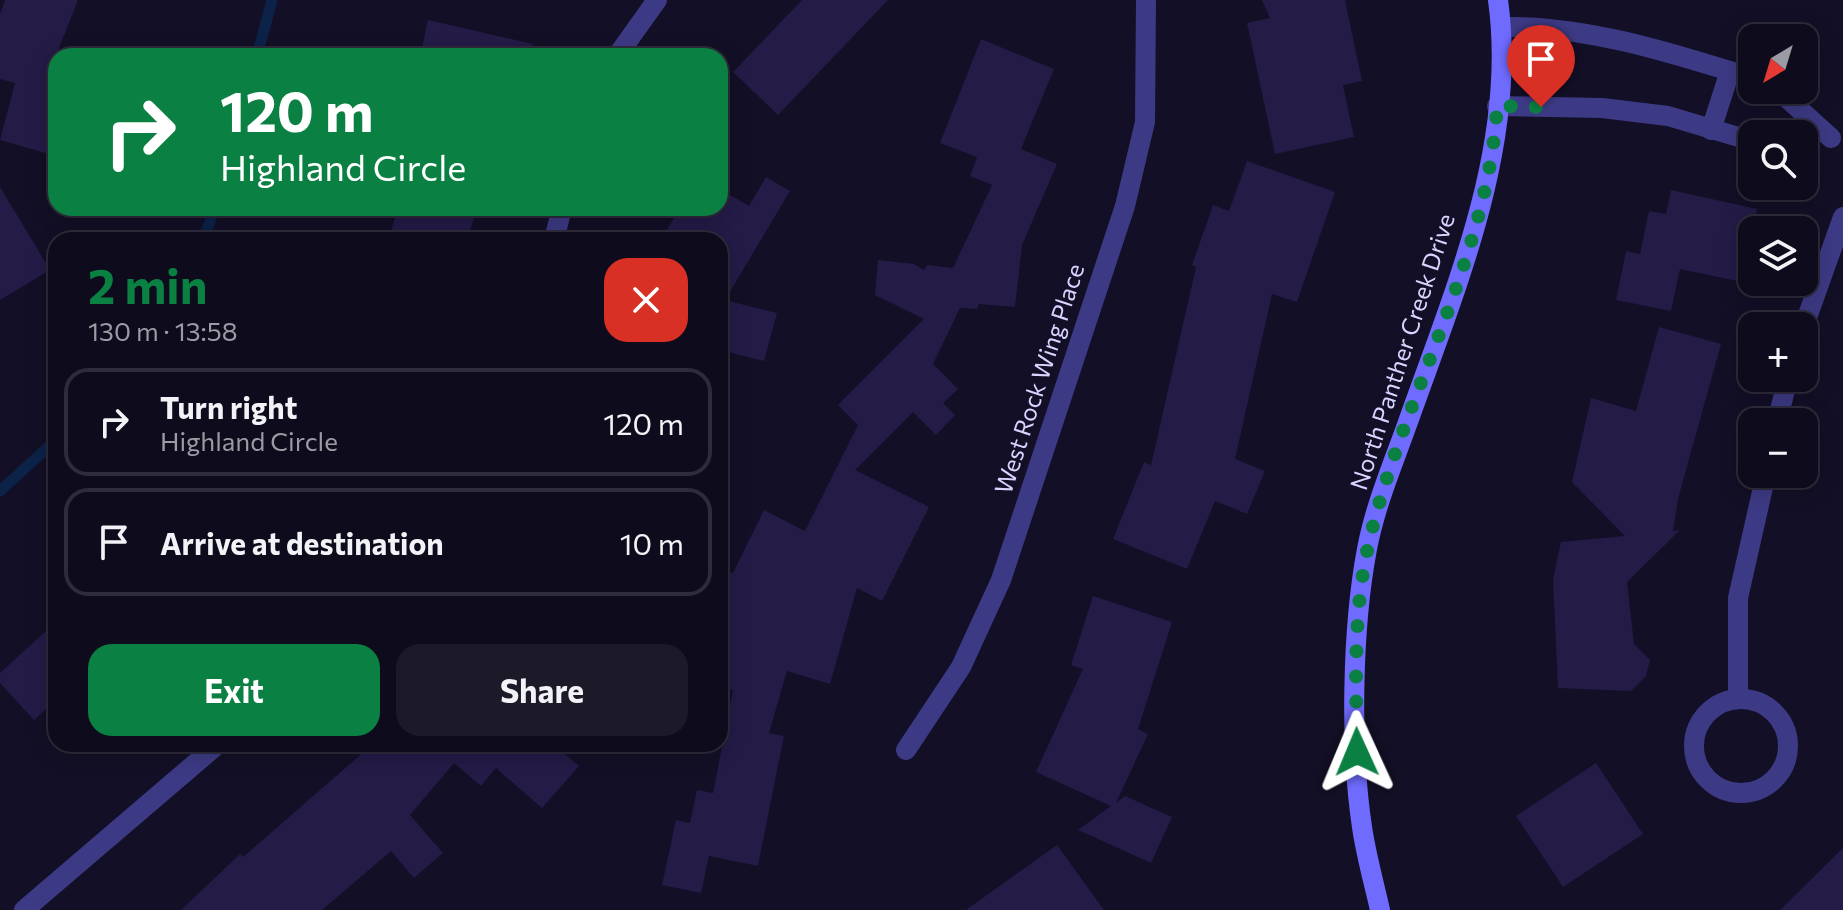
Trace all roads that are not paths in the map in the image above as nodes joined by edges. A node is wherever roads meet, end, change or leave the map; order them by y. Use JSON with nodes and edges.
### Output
{"nodes":[{"id":1,"x":657,"y":0,"type":"edge"},
{"id":2,"x":1146,"y":0,"type":"edge"},
{"id":3,"x":1498,"y":0,"type":"edge"},
{"id":4,"x":1501,"y":27,"type":"junction"},
{"id":5,"x":623,"y":48,"type":"edge"},
{"id":6,"x":1730,"y":71,"type":"junction"},
{"id":7,"x":1738,"y":74,"type":"edge"},
{"id":8,"x":1795,"y":104,"type":"edge"},
{"id":9,"x":1497,"y":106,"type":"junction"},
{"id":10,"x":1711,"y":130,"type":"junction"},
{"id":11,"x":1738,"y":137,"type":"edge"},
{"id":12,"x":1837,"y":140,"type":"edge"},
{"id":13,"x":1843,"y":217,"type":"edge"},
{"id":14,"x":1809,"y":312,"type":"edge"},
{"id":15,"x":1763,"y":488,"type":"edge"},
{"id":16,"x":1738,"y":699,"type":"junction"},
{"id":17,"x":906,"y":750,"type":"dead end"},
{"id":18,"x":209,"y":752,"type":"edge"},
{"id":19,"x":24,"y":910,"type":"edge"},
{"id":20,"x":1380,"y":910,"type":"edge"}],
"edges":[{"from":1,"to":5,"type":"street"},
{"from":2,"to":17,"type":"street","name":"West Rock Wing Place"},
{"from":3,"to":4,"type":"street","name":"North Panther Creek Drive"},
{"from":4,"to":6,"type":"street"},
{"from":4,"to":9,"type":"street","name":"North Panther Creek Drive"},
{"from":6,"to":7,"type":"street"},
{"from":6,"to":10,"type":"street"},
{"from":8,"to":12,"type":"street"},
{"from":9,"to":10,"type":"street"},
{"from":9,"to":20,"type":"street","name":"North Panther Creek Drive"},
{"from":10,"to":11,"type":"street"},
{"from":13,"to":14,"type":"street"},
{"from":15,"to":16,"type":"street"},
{"from":16,"to":16,"type":"street"},
{"from":18,"to":19,"type":"street"}]}
